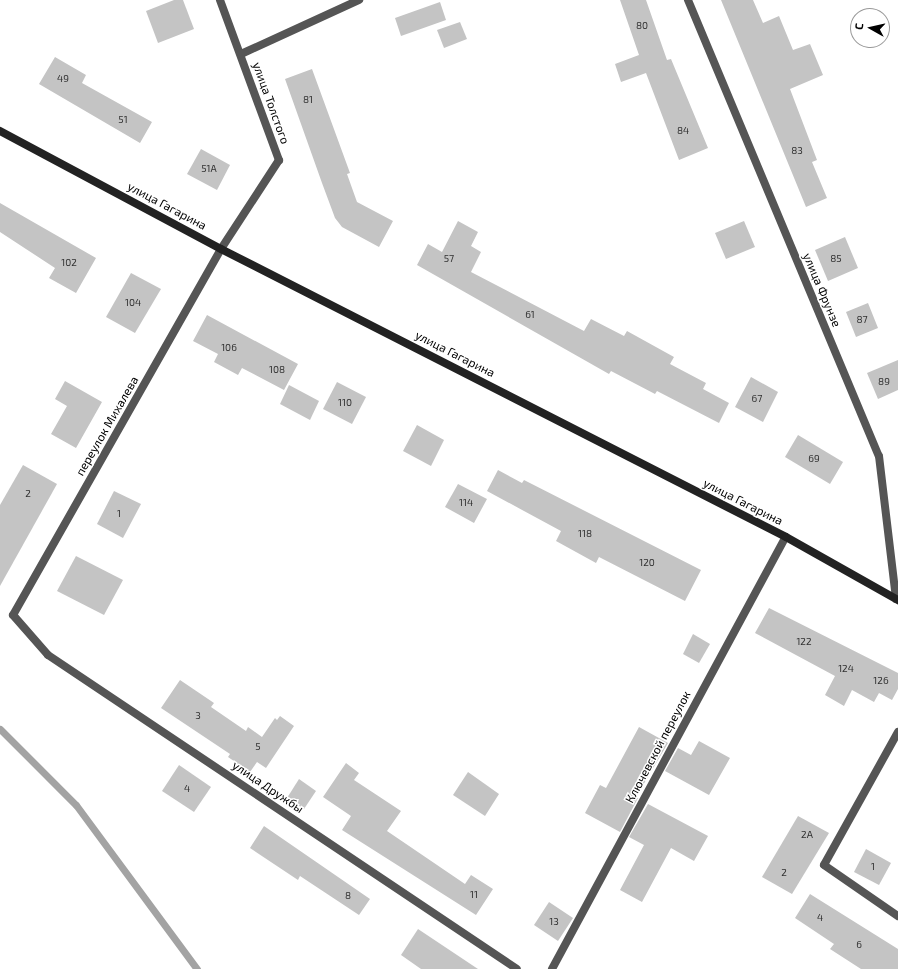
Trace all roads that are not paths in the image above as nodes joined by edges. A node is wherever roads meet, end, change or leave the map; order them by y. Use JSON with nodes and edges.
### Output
{"nodes":[{"id":1,"x":220,"y":0,"type":"edge"},
{"id":2,"x":358,"y":0,"type":"edge"},
{"id":3,"x":688,"y":0,"type":"edge"},
{"id":4,"x":241,"y":54,"type":"junction"},
{"id":5,"x":0,"y":131,"type":"edge"},
{"id":6,"x":221,"y":249,"type":"junction"},
{"id":7,"x":786,"y":537,"type":"junction"},
{"id":8,"x":897,"y":600,"type":"edge"},
{"id":9,"x":13,"y":615,"type":"joint"},
{"id":10,"x":898,"y":732,"type":"edge"},
{"id":11,"x":898,"y":916,"type":"edge"},
{"id":12,"x":517,"y":969,"type":"edge"},
{"id":13,"x":552,"y":969,"type":"edge"}],
"edges":[{"from":1,"to":4,"type":"street","name":"улица Толстого"},
{"from":2,"to":4,"type":"street"},
{"from":3,"to":8,"type":"street","name":"улица Фрунзе"},
{"from":4,"to":6,"type":"street","name":"улица Толстого"},
{"from":5,"to":6,"type":"main road","name":"улица Гагарина"},
{"from":6,"to":7,"type":"main road","name":"улица Гагарина"},
{"from":6,"to":9,"type":"street","name":"переулок Михалева"},
{"from":7,"to":8,"type":"main road","name":"улица Гагарина"},
{"from":7,"to":13,"type":"street","name":"Ключевской переулок"},
{"from":9,"to":12,"type":"street","name":"улица Дружбы"},
{"from":10,"to":11,"type":"street"}]}
